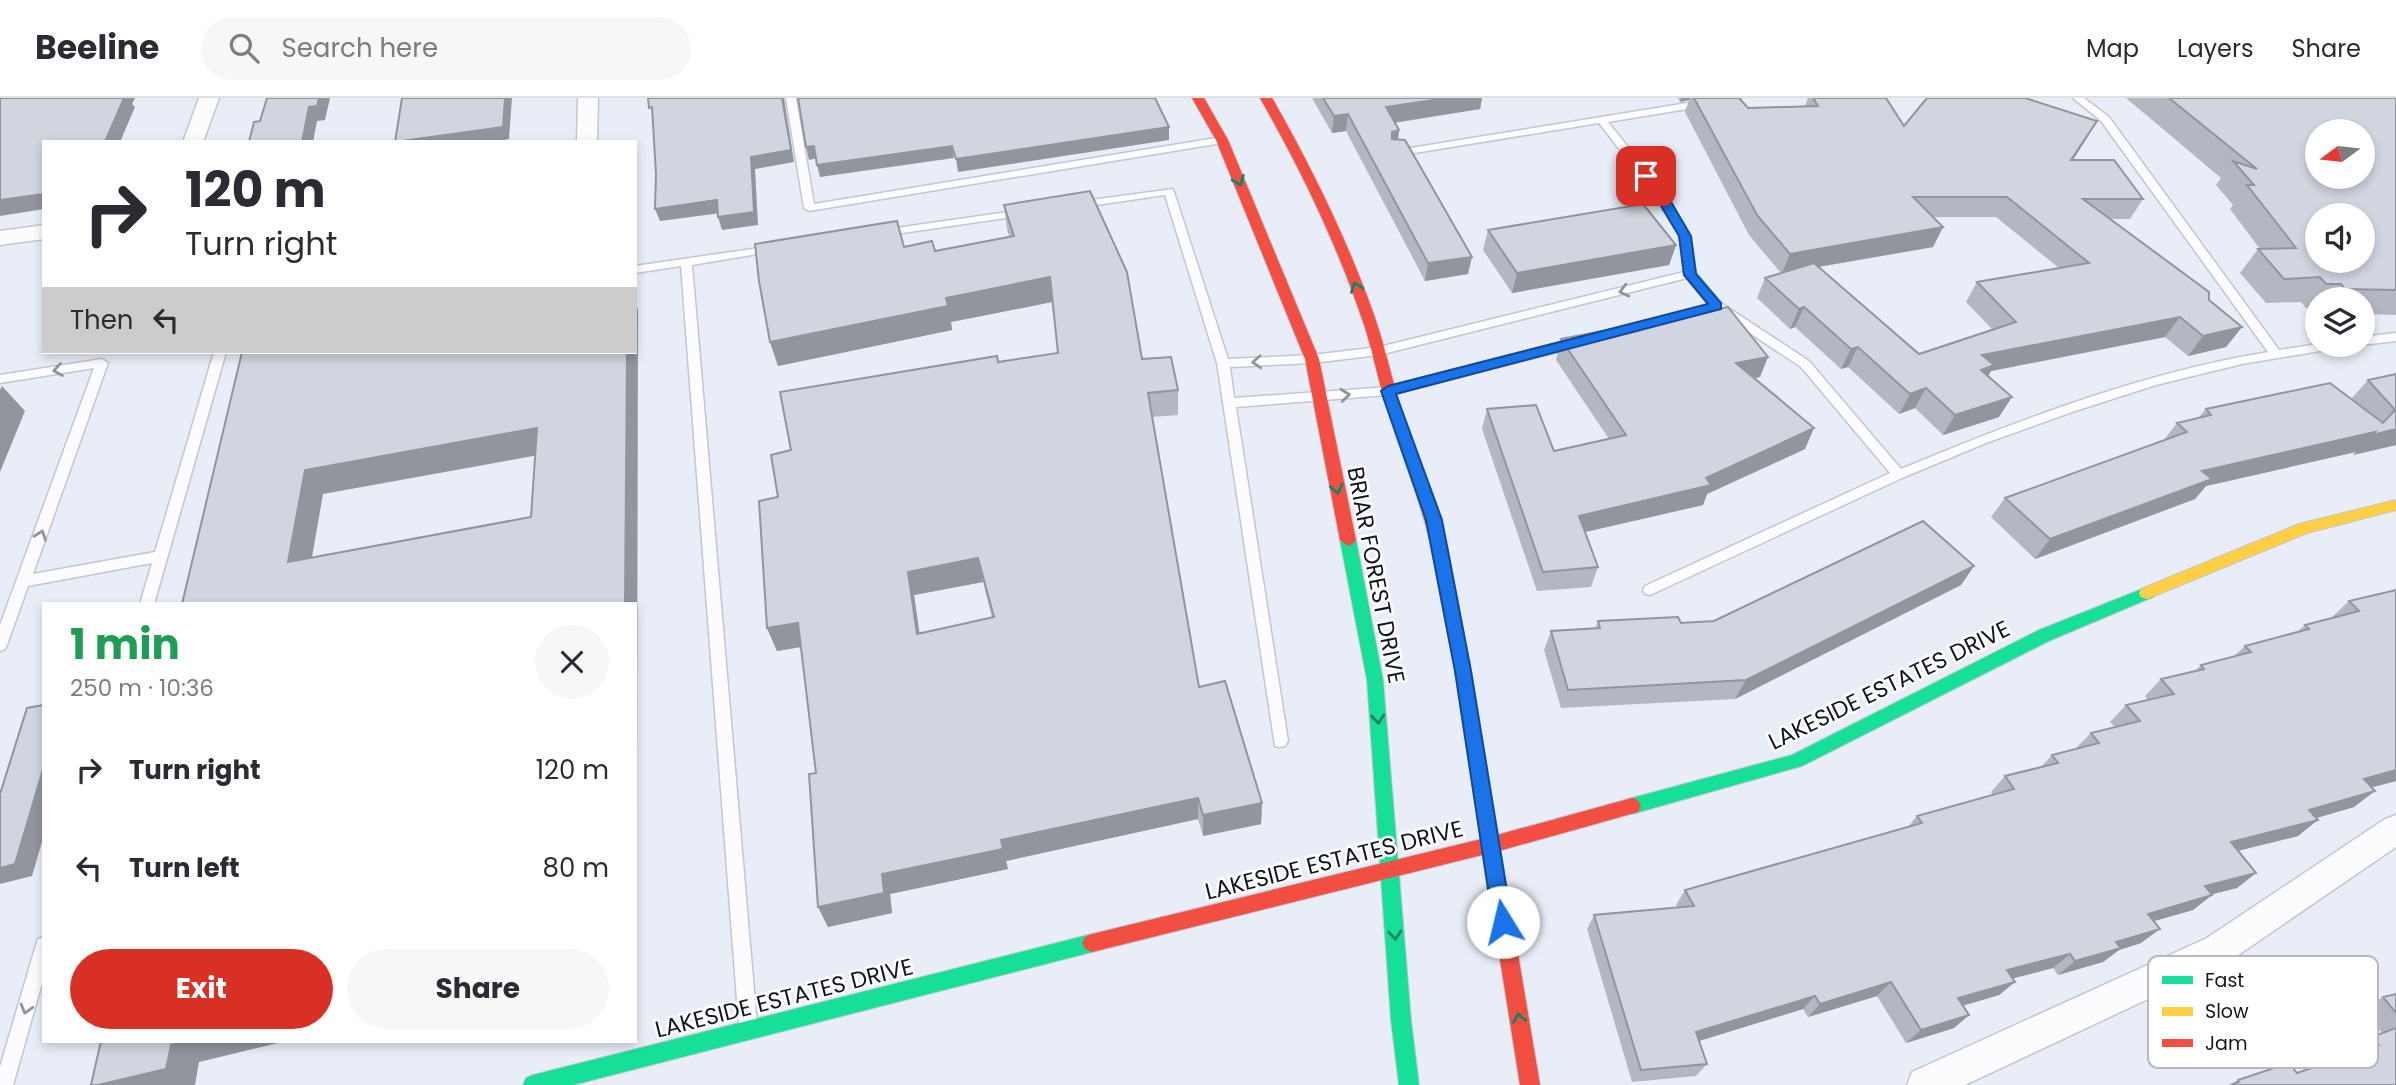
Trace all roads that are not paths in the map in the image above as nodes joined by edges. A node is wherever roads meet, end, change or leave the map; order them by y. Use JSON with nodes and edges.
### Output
{"nodes":[{"id":1,"x":209,"y":98,"type":"edge"},
{"id":2,"x":588,"y":98,"type":"edge"},
{"id":3,"x":791,"y":98,"type":"edge"},
{"id":4,"x":1198,"y":98,"type":"edge"},
{"id":5,"x":1266,"y":98,"type":"edge"},
{"id":6,"x":1736,"y":98,"type":"edge"},
{"id":7,"x":2078,"y":98,"type":"edge"},
{"id":8,"x":1602,"y":121,"type":"junction"},
{"id":9,"x":194,"y":140,"type":"edge"},
{"id":10,"x":587,"y":140,"type":"edge"},
{"id":11,"x":1222,"y":140,"type":"junction"},
{"id":12,"x":1396,"y":153,"type":"edge"},
{"id":13,"x":1058,"y":207,"type":"edge"},
{"id":14,"x":1031,"y":211,"type":"edge"},
{"id":15,"x":42,"y":232,"type":"edge"},
{"id":16,"x":865,"y":235,"type":"edge"},
{"id":17,"x":0,"y":238,"type":"edge"},
{"id":18,"x":783,"y":247,"type":"edge"},
{"id":19,"x":686,"y":261,"type":"junction"},
{"id":20,"x":637,"y":270,"type":"edge"},
{"id":21,"x":1690,"y":275,"type":"junction"},
{"id":22,"x":1717,"y":306,"type":"junction"},
{"id":23,"x":1638,"y":327,"type":"edge"},
{"id":24,"x":2396,"y":337,"type":"edge"},
{"id":25,"x":2375,"y":339,"type":"edge"},
{"id":26,"x":1586,"y":341,"type":"edge"},
{"id":27,"x":2305,"y":348,"type":"edge"},
{"id":28,"x":1379,"y":351,"type":"junction"},
{"id":29,"x":2274,"y":352,"type":"junction"},
{"id":30,"x":219,"y":354,"type":"edge"},
{"id":31,"x":1311,"y":359,"type":"junction"},
{"id":32,"x":1223,"y":363,"type":"junction"},
{"id":33,"x":0,"y":379,"type":"edge"},
{"id":34,"x":1388,"y":391,"type":"junction"},
{"id":35,"x":1319,"y":398,"type":"junction"},
{"id":36,"x":1228,"y":403,"type":"junction"},
{"id":37,"x":1897,"y":473,"type":"junction"},
{"id":38,"x":2396,"y":505,"type":"edge"},
{"id":39,"x":161,"y":556,"type":"junction"},
{"id":40,"x":24,"y":581,"type":"junction"},
{"id":41,"x":1650,"y":590,"type":"dead end"},
{"id":42,"x":148,"y":602,"type":"edge"},
{"id":43,"x":0,"y":645,"type":"edge"},
{"id":44,"x":1280,"y":741,"type":"dead end"},
{"id":45,"x":2396,"y":829,"type":"edge"},
{"id":46,"x":1490,"y":845,"type":"junction"},
{"id":47,"x":1390,"y":867,"type":"junction"},
{"id":48,"x":42,"y":953,"type":"edge"},
{"id":49,"x":2206,"y":956,"type":"edge"},
{"id":50,"x":2148,"y":983,"type":"edge"},
{"id":51,"x":748,"y":1031,"type":"junction"},
{"id":52,"x":6,"y":1079,"type":"edge"},
{"id":53,"x":533,"y":1085,"type":"edge"},
{"id":54,"x":1409,"y":1085,"type":"edge"},
{"id":55,"x":1530,"y":1085,"type":"edge"},
{"id":56,"x":1925,"y":1085,"type":"edge"}],
"edges":[{"from":1,"to":9,"type":"street"},
{"from":2,"to":10,"type":"street"},
{"from":3,"to":11,"type":"lane"},
{"from":4,"to":11,"type":"main road","name":"BRIAR FOREST DRIVE"},
{"from":28,"to":5,"type":"main road","one_way":true},
{"from":6,"to":8,"type":"lane"},
{"from":7,"to":29,"type":"lane"},
{"from":8,"to":12,"type":"lane"},
{"from":8,"to":21,"type":"lane"},
{"from":11,"to":31,"type":"main road","name":"BRIAR FOREST DRIVE","one_way":true},
{"from":13,"to":32,"type":"lane"},
{"from":14,"to":16,"type":"lane"},
{"from":15,"to":17,"type":"street"},
{"from":18,"to":19,"type":"lane"},
{"from":19,"to":20,"type":"lane"},
{"from":19,"to":51,"type":"lane"},
{"from":21,"to":22,"type":"lane"},
{"from":21,"to":28,"type":"lane","one_way":true},
{"from":22,"to":23,"type":"lane"},
{"from":22,"to":37,"type":"lane"},
{"from":24,"to":25,"type":"lane"},
{"from":26,"to":34,"type":"lane"},
{"from":27,"to":29,"type":"lane"},
{"from":28,"to":31,"type":"lane"},
{"from":28,"to":34,"type":"main road"},
{"from":29,"to":37,"type":"lane"},
{"from":30,"to":39,"type":"lane"},
{"from":31,"to":32,"type":"lane","one_way":true},
{"from":31,"to":35,"type":"main road","name":"BRIAR FOREST DRIVE"},
{"from":32,"to":36,"type":"lane"},
{"from":40,"to":33,"type":"lane","one_way":true},
{"from":35,"to":34,"type":"lane","one_way":true},
{"from":34,"to":46,"type":"main road"},
{"from":35,"to":36,"type":"lane"},
{"from":35,"to":47,"type":"main road","name":"BRIAR FOREST DRIVE","one_way":true},
{"from":36,"to":44,"type":"lane"},
{"from":37,"to":41,"type":"lane"},
{"from":38,"to":46,"type":"main road","name":"LAKESIDE ESTATES DRIVE"},
{"from":39,"to":40,"type":"lane"},
{"from":39,"to":42,"type":"lane"},
{"from":40,"to":43,"type":"lane"},
{"from":45,"to":49,"type":"street"},
{"from":46,"to":47,"type":"main road","name":"LAKESIDE ESTATES DRIVE"},
{"from":55,"to":46,"type":"main road","one_way":true},
{"from":47,"to":51,"type":"main road","name":"LAKESIDE ESTATES DRIVE"},
{"from":47,"to":54,"type":"main road","name":"BRIAR FOREST DRIVE","one_way":true},
{"from":48,"to":52,"type":"lane","one_way":true},
{"from":50,"to":56,"type":"street"},
{"from":51,"to":53,"type":"main road","name":"LAKESIDE ESTATES DRIVE"}]}
